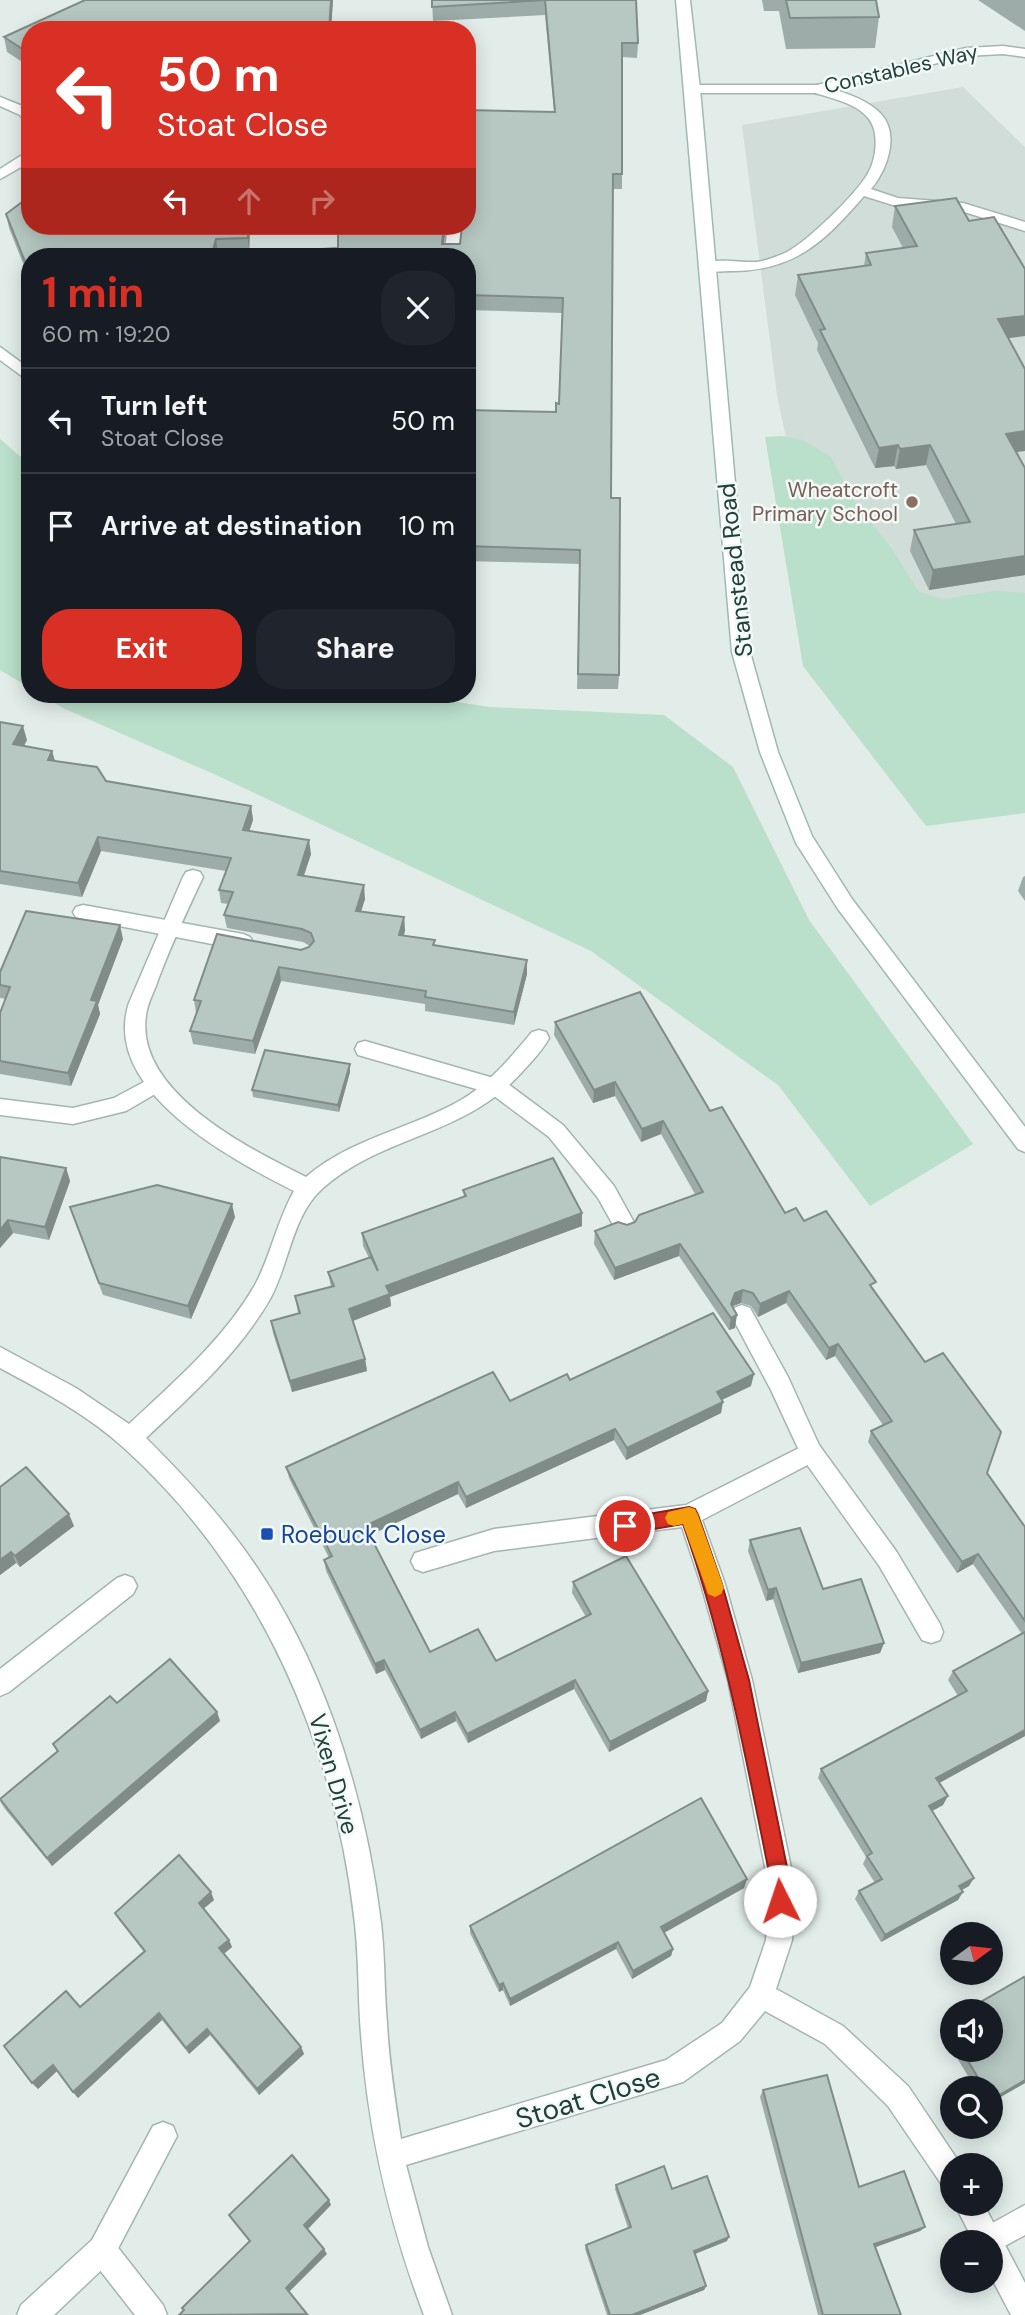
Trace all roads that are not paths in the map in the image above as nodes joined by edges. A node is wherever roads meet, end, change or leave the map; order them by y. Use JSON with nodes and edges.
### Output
{"nodes":[{"id":1,"x":683,"y":0,"type":"edge"},
{"id":2,"x":1025,"y":53,"type":"edge"},
{"id":3,"x":693,"y":89,"type":"junction"},
{"id":4,"x":817,"y":89,"type":"junction"},
{"id":5,"x":0,"y":101,"type":"edge"},
{"id":6,"x":21,"y":110,"type":"edge"},
{"id":7,"x":21,"y":163,"type":"edge"},
{"id":8,"x":0,"y":176,"type":"edge"},
{"id":9,"x":860,"y":190,"type":"junction"},
{"id":10,"x":1025,"y":227,"type":"edge"},
{"id":11,"x":707,"y":267,"type":"junction"},
{"id":12,"x":0,"y":352,"type":"edge"},
{"id":13,"x":21,"y":370,"type":"edge"},
{"id":14,"x":193,"y":877,"type":"edge"},
{"id":15,"x":83,"y":912,"type":"dead end"},
{"id":16,"x":170,"y":929,"type":"junction"},
{"id":17,"x":263,"y":946,"type":"edge"},
{"id":18,"x":539,"y":1038,"type":"dead end"},
{"id":19,"x":365,"y":1049,"type":"dead end"},
{"id":20,"x":155,"y":1084,"type":"junction"},
{"id":21,"x":498,"y":1087,"type":"junction"},
{"id":22,"x":0,"y":1107,"type":"edge"},
{"id":23,"x":1025,"y":1143,"type":"edge"},
{"id":24,"x":308,"y":1188,"type":"junction"},
{"id":25,"x":625,"y":1226,"type":"edge"},
{"id":26,"x":742,"y":1315,"type":"edge"},
{"id":27,"x":0,"y":1357,"type":"edge"},
{"id":28,"x":130,"y":1438,"type":"junction"},
{"id":29,"x":811,"y":1452,"type":"junction"},
{"id":30,"x":689,"y":1515,"type":"junction"},
{"id":31,"x":423,"y":1561,"type":"dead end"},
{"id":32,"x":125,"y":1586,"type":"dead end"},
{"id":33,"x":931,"y":1632,"type":"dead end"},
{"id":34,"x":0,"y":1684,"type":"edge"},
{"id":35,"x":761,"y":1995,"type":"junction"},
{"id":36,"x":163,"y":2136,"type":"dead end"},
{"id":37,"x":389,"y":2156,"type":"junction"},
{"id":38,"x":940,"y":2157,"type":"edge"},
{"id":39,"x":1025,"y":2219,"type":"edge"},
{"id":40,"x":1003,"y":2234,"type":"edge"},
{"id":41,"x":102,"y":2250,"type":"junction"},
{"id":42,"x":1003,"y":2270,"type":"edge"},
{"id":43,"x":1025,"y":2312,"type":"edge"},
{"id":44,"x":31,"y":2315,"type":"edge"},
{"id":45,"x":153,"y":2315,"type":"edge"},
{"id":46,"x":438,"y":2315,"type":"edge"}],
"edges":[{"from":1,"to":3,"type":"street","name":"Stanstead Road"},
{"from":2,"to":4,"type":"street","name":"Constables Way"},
{"from":3,"to":4,"type":"street","name":"Constables Way"},
{"from":3,"to":11,"type":"street","name":"Stanstead Road"},
{"from":4,"to":9,"type":"street"},
{"from":5,"to":6,"type":"street"},
{"from":7,"to":8,"type":"street"},
{"from":9,"to":10,"type":"street"},
{"from":9,"to":11,"type":"street"},
{"from":11,"to":23,"type":"street","name":"Stanstead Road"},
{"from":12,"to":13,"type":"street"},
{"from":14,"to":16,"type":"street"},
{"from":15,"to":16,"type":"street"},
{"from":16,"to":17,"type":"street"},
{"from":16,"to":20,"type":"street"},
{"from":18,"to":21,"type":"street"},
{"from":19,"to":21,"type":"street"},
{"from":20,"to":22,"type":"street"},
{"from":20,"to":24,"type":"street"},
{"from":21,"to":24,"type":"street"},
{"from":21,"to":25,"type":"street"},
{"from":24,"to":28,"type":"street"},
{"from":26,"to":29,"type":"street"},
{"from":27,"to":28,"type":"street","name":"Vixen Drive"},
{"from":28,"to":37,"type":"street","name":"Vixen Drive"},
{"from":29,"to":30,"type":"street"},
{"from":29,"to":33,"type":"street"},
{"from":30,"to":31,"type":"street"},
{"from":30,"to":35,"type":"street","name":"Stoat Close"},
{"from":32,"to":34,"type":"street"},
{"from":35,"to":37,"type":"street","name":"Stoat Close"},
{"from":35,"to":38,"type":"street"},
{"from":36,"to":41,"type":"street"},
{"from":37,"to":46,"type":"street","name":"Vixen Drive"},
{"from":39,"to":40,"type":"street"},
{"from":41,"to":44,"type":"street"},
{"from":41,"to":45,"type":"street"},
{"from":42,"to":43,"type":"street"}]}
